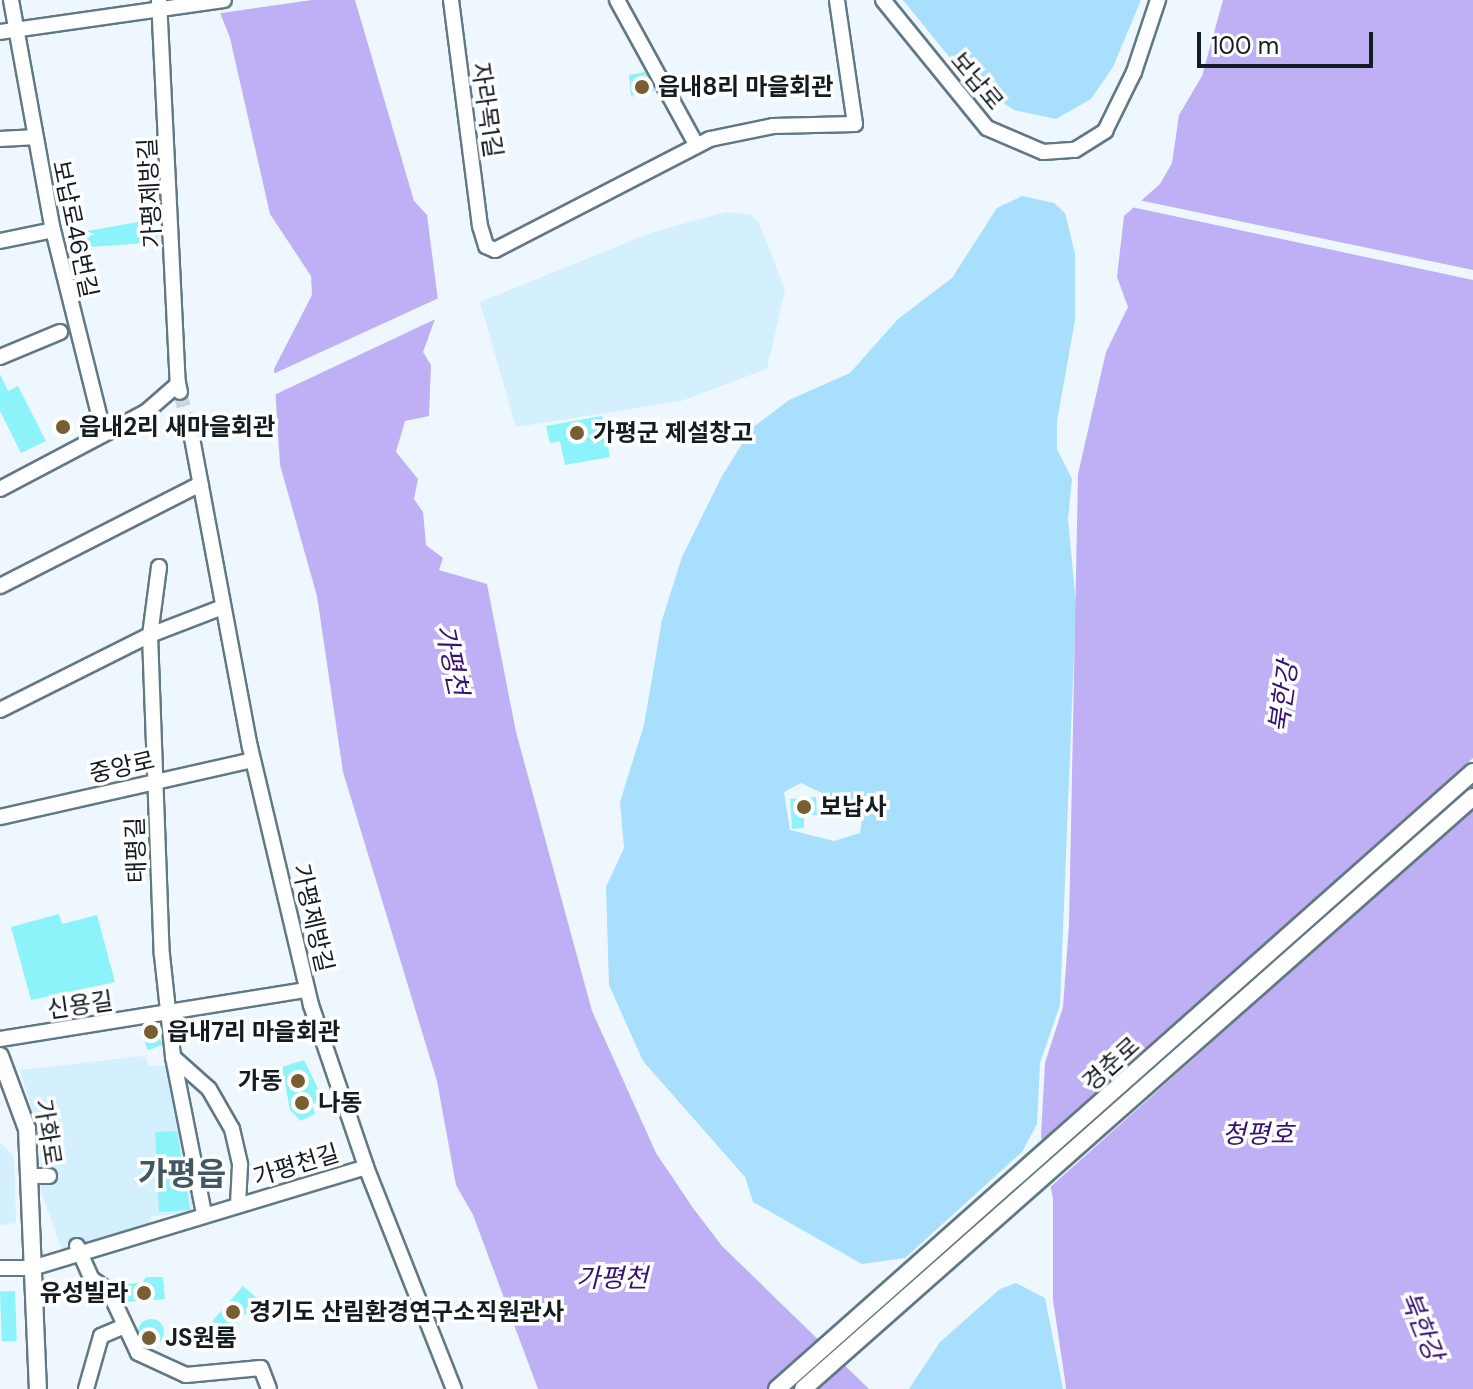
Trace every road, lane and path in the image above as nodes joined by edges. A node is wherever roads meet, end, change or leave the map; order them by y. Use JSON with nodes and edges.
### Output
{"nodes":[{"id":1,"x":11,"y":0,"type":"edge"},
{"id":2,"x":224,"y":0,"type":"edge"},
{"id":3,"x":451,"y":0,"type":"edge"},
{"id":4,"x":617,"y":0,"type":"edge"},
{"id":5,"x":837,"y":0,"type":"edge"},
{"id":6,"x":883,"y":0,"type":"edge"},
{"id":7,"x":1158,"y":0,"type":"edge"},
{"id":8,"x":160,"y":4,"type":"edge"},
{"id":9,"x":7,"y":31,"type":"edge"},
{"id":10,"x":33,"y":137,"type":"junction"},
{"id":11,"x":0,"y":139,"type":"edge"},
{"id":12,"x":696,"y":144,"type":"junction"},
{"id":13,"x":53,"y":230,"type":"junction"},
{"id":14,"x":0,"y":241,"type":"edge"},
{"id":15,"x":60,"y":332,"type":"dead end"},
{"id":16,"x":0,"y":357,"type":"edge"},
{"id":17,"x":104,"y":434,"type":"junction"},
{"id":18,"x":192,"y":438,"type":"tunnel mouth"},
{"id":19,"x":200,"y":484,"type":"junction"},
{"id":20,"x":0,"y":489,"type":"edge"},
{"id":21,"x":159,"y":567,"type":"dead end"},
{"id":22,"x":0,"y":586,"type":"edge"},
{"id":23,"x":223,"y":607,"type":"junction"},
{"id":24,"x":150,"y":635,"type":"junction"},
{"id":25,"x":0,"y":710,"type":"edge"},
{"id":26,"x":253,"y":760,"type":"junction"},
{"id":27,"x":1473,"y":772,"type":"edge"},
{"id":28,"x":155,"y":781,"type":"junction"},
{"id":29,"x":1473,"y":797,"type":"edge"},
{"id":30,"x":0,"y":817,"type":"edge"},
{"id":31,"x":307,"y":990,"type":"junction"},
{"id":32,"x":167,"y":1014,"type":"junction"},
{"id":33,"x":0,"y":1039,"type":"edge"},
{"id":34,"x":0,"y":1056,"type":"edge"},
{"id":35,"x":173,"y":1057,"type":"junction"},
{"id":36,"x":366,"y":1167,"type":"junction"},
{"id":37,"x":31,"y":1176,"type":"junction"},
{"id":38,"x":49,"y":1176,"type":"dead end"},
{"id":39,"x":238,"y":1205,"type":"junction"},
{"id":40,"x":204,"y":1214,"type":"junction"},
{"id":41,"x":78,"y":1248,"type":"junction"},
{"id":42,"x":0,"y":1268,"type":"edge"},
{"id":43,"x":32,"y":1268,"type":"junction"},
{"id":44,"x":928,"y":1270,"type":"junction"},
{"id":45,"x":122,"y":1327,"type":"junction"},
{"id":46,"x":38,"y":1389,"type":"edge"},
{"id":47,"x":86,"y":1389,"type":"edge"},
{"id":48,"x":269,"y":1389,"type":"edge"},
{"id":49,"x":454,"y":1389,"type":"edge"},
{"id":50,"x":777,"y":1389,"type":"edge"},
{"id":51,"x":803,"y":1389,"type":"edge"}],
"edges":[{"from":1,"to":9,"type":"street","name":"보납로46번길"},
{"from":2,"to":8,"type":"street"},
{"from":3,"to":12,"type":"street","name":"자라목1길"},
{"from":4,"to":12,"type":"street"},
{"from":5,"to":12,"type":"street"},
{"from":6,"to":7,"type":"street","name":"보납로"},
{"from":8,"to":9,"type":"street"},
{"from":8,"to":17,"type":"street","name":"가평제방길"},
{"from":9,"to":10,"type":"street","name":"보납로46번길"},
{"from":10,"to":11,"type":"street"},
{"from":10,"to":13,"type":"street","name":"보납로46번길"},
{"from":13,"to":14,"type":"street"},
{"from":13,"to":17,"type":"street","name":"보납로46번길"},
{"from":15,"to":16,"type":"street"},
{"from":17,"to":20,"type":"street","name":"가평제방길"},
{"from":18,"to":19,"type":"street","name":"가평제방길"},
{"from":19,"to":22,"type":"street"},
{"from":19,"to":23,"type":"street","name":"가평제방길"},
{"from":21,"to":24,"type":"street","name":"태평길"},
{"from":23,"to":24,"type":"street"},
{"from":23,"to":26,"type":"street","name":"가평제방길"},
{"from":24,"to":25,"type":"street"},
{"from":24,"to":28,"type":"street","name":"태평길"},
{"from":26,"to":28,"type":"street","name":"중앙로"},
{"from":26,"to":31,"type":"street","name":"가평제방길"},
{"from":27,"to":44,"type":"main road","name":"경춘로"},
{"from":28,"to":30,"type":"street","name":"중앙로"},
{"from":28,"to":32,"type":"street","name":"태평길"},
{"from":29,"to":44,"type":"main road","name":"경춘로"},
{"from":31,"to":32,"type":"street","name":"신용길"},
{"from":31,"to":36,"type":"street","name":"가평제방길"},
{"from":32,"to":33,"type":"street","name":"신용길"},
{"from":32,"to":35,"type":"street"},
{"from":34,"to":37,"type":"main road","name":"가화로"},
{"from":35,"to":39,"type":"street","name":"가평천길"},
{"from":35,"to":40,"type":"street"},
{"from":36,"to":39,"type":"street","name":"가평천길"},
{"from":36,"to":49,"type":"street","name":"가평제방길"},
{"from":37,"to":38,"type":"street"},
{"from":37,"to":43,"type":"main road","name":"가화로"},
{"from":39,"to":40,"type":"street","name":"가평천길"},
{"from":40,"to":41,"type":"street","name":"가평천길"},
{"from":41,"to":43,"type":"street","name":"가평천길"},
{"from":41,"to":45,"type":"street"},
{"from":42,"to":43,"type":"street"},
{"from":43,"to":46,"type":"main road","name":"가화로"},
{"from":44,"to":50,"type":"main road","name":"경춘로"},
{"from":44,"to":51,"type":"main road","name":"경춘로"},
{"from":45,"to":47,"type":"street"},
{"from":45,"to":48,"type":"street"}]}
